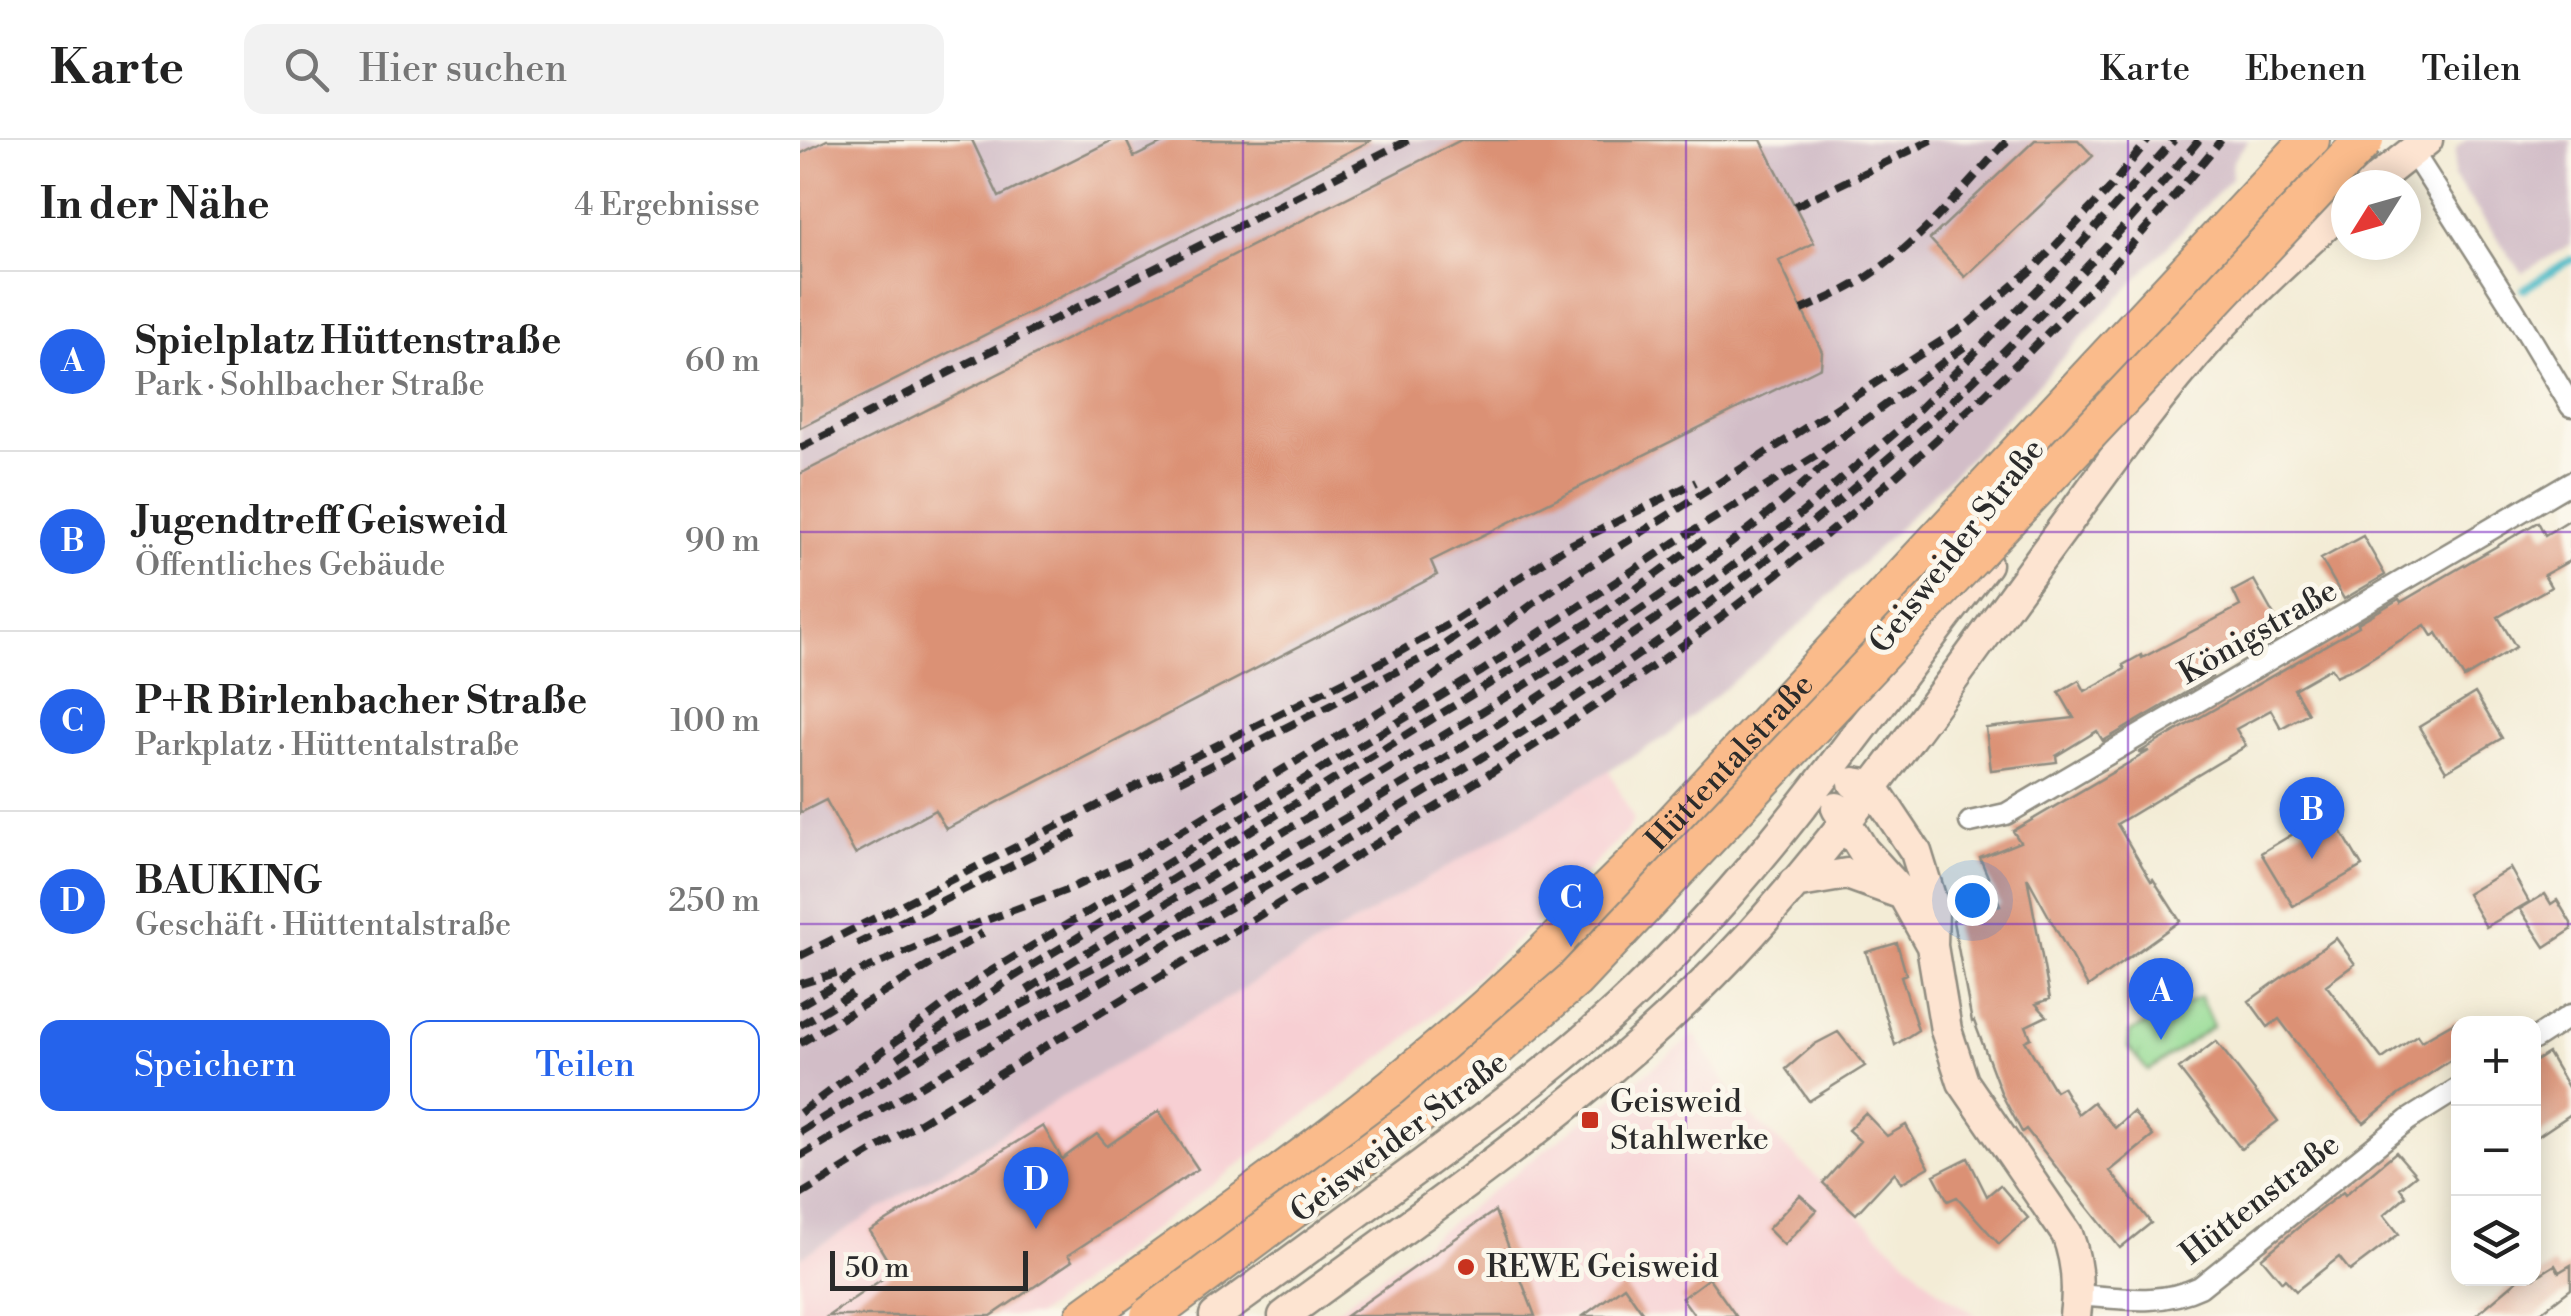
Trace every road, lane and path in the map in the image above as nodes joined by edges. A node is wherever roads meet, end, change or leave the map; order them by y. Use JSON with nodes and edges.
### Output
{"nodes":[{"id":1,"x":2310,"y":140,"type":"edge"},
{"id":2,"x":2363,"y":140,"type":"edge"},
{"id":3,"x":2419,"y":145,"type":"edge"},
{"id":4,"x":2388,"y":170,"type":"edge"},
{"id":5,"x":2331,"y":221,"type":"edge"},
{"id":6,"x":2571,"y":406,"type":"edge"},
{"id":7,"x":2571,"y":482,"type":"edge"},
{"id":8,"x":1824,"y":778,"type":"junction"},
{"id":9,"x":1872,"y":786,"type":"junction"},
{"id":10,"x":1844,"y":822,"type":"junction"},
{"id":11,"x":1970,"y":822,"type":"dead end"},
{"id":12,"x":1794,"y":884,"type":"junction"},
{"id":13,"x":1902,"y":894,"type":"junction"},
{"id":14,"x":1932,"y":946,"type":"junction"},
{"id":15,"x":1619,"y":1008,"type":"junction"},
{"id":16,"x":2571,"y":1015,"type":"edge"},
{"id":17,"x":2541,"y":1034,"type":"edge"},
{"id":18,"x":1644,"y":1042,"type":"junction"},
{"id":19,"x":2451,"y":1092,"type":"edge"},
{"id":20,"x":2076,"y":1305,"type":"edge"},
{"id":21,"x":1086,"y":1316,"type":"edge"},
{"id":22,"x":1150,"y":1316,"type":"edge"},
{"id":23,"x":1215,"y":1316,"type":"edge"},
{"id":24,"x":1284,"y":1316,"type":"edge"}],
"edges":[{"from":1,"to":21,"type":"highway","name":"Hüttentalstraße"},
{"from":2,"to":8,"type":"main road","name":"Geisweider Straße"},
{"from":2,"to":22,"type":"highway","name":"Hüttentalstraße","bridge":true},
{"from":3,"to":4,"type":"main road"},
{"from":3,"to":6,"type":"street"},
{"from":5,"to":9,"type":"main road"},
{"from":7,"to":11,"type":"street","name":"Königstraße"},
{"from":8,"to":9,"type":"main road"},
{"from":8,"to":10,"type":"main road"},
{"from":8,"to":15,"type":"main road","name":"Geisweider Straße"},
{"from":9,"to":10,"type":"main road"},
{"from":9,"to":14,"type":"main road"},
{"from":10,"to":12,"type":"main road"},
{"from":10,"to":13,"type":"main road"},
{"from":12,"to":13,"type":"main road"},
{"from":12,"to":18,"type":"main road"},
{"from":13,"to":14,"type":"main road"},
{"from":14,"to":20,"type":"main road"},
{"from":15,"to":18,"type":"main road"},
{"from":15,"to":23,"type":"main road","name":"Geisweider Straße"},
{"from":16,"to":17,"type":"street"},
{"from":18,"to":24,"type":"main road"},
{"from":19,"to":20,"type":"street","name":"Hüttenstraße"}]}
